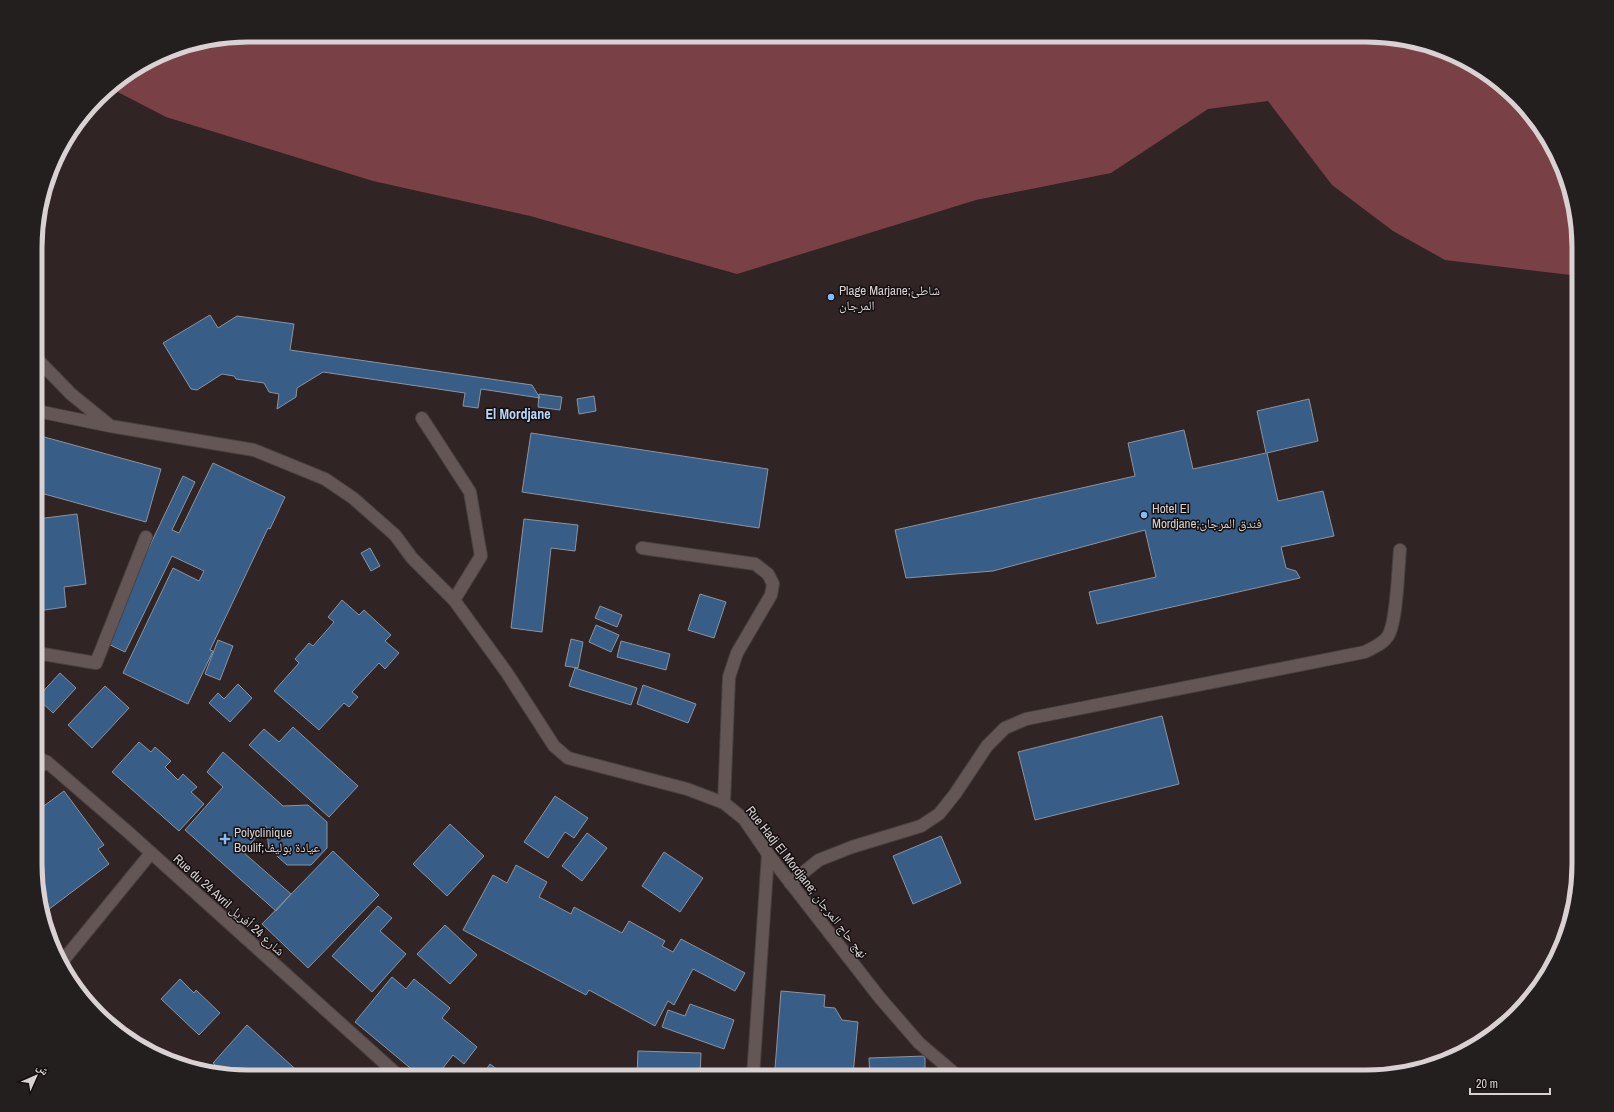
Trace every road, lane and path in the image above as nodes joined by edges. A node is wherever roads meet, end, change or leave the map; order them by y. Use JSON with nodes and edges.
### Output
{"nodes":[{"id":1,"x":42,"y":364,"type":"edge"},
{"id":2,"x":42,"y":412,"type":"edge"},
{"id":3,"x":422,"y":418,"type":"dead end"},
{"id":4,"x":110,"y":426,"type":"junction"},
{"id":5,"x":146,"y":537,"type":"dead end"},
{"id":6,"x":642,"y":548,"type":"dead end"},
{"id":7,"x":1400,"y":550,"type":"dead end"},
{"id":8,"x":454,"y":600,"type":"junction"},
{"id":9,"x":42,"y":654,"type":"edge"},
{"id":10,"x":42,"y":764,"type":"edge"},
{"id":11,"x":724,"y":803,"type":"junction"},
{"id":12,"x":151,"y":853,"type":"junction"},
{"id":13,"x":768,"y":854,"type":"junction"},
{"id":14,"x":790,"y":883,"type":"junction"},
{"id":15,"x":65,"y":958,"type":"edge"},
{"id":16,"x":392,"y":1070,"type":"edge"},
{"id":17,"x":753,"y":1070,"type":"edge"},
{"id":18,"x":950,"y":1070,"type":"edge"}],
"edges":[{"from":1,"to":4,"type":"street"},
{"from":2,"to":4,"type":"street","name":"Rue Hadj El Mordjane; نهج حاج المرجان"},
{"from":3,"to":8,"type":"street"},
{"from":4,"to":8,"type":"street","name":"Rue Hadj El Mordjane; نهج حاج المرجان"},
{"from":5,"to":9,"type":"street"},
{"from":6,"to":11,"type":"street"},
{"from":7,"to":14,"type":"street"},
{"from":8,"to":11,"type":"street","name":"Rue Hadj El Mordjane; نهج حاج المرجان"},
{"from":10,"to":12,"type":"street","name":"Rue du 24 Avril شارع 24 أفريل"},
{"from":11,"to":13,"type":"street","name":"Rue Hadj El Mordjane; نهج حاج المرجان"},
{"from":12,"to":15,"type":"street"},
{"from":12,"to":16,"type":"street","name":"Rue du 24 Avril شارع 24 أفريل"},
{"from":13,"to":14,"type":"street","name":"Rue Hadj El Mordjane; نهج حاج المرجان"},
{"from":13,"to":17,"type":"street"},
{"from":14,"to":18,"type":"street","name":"Rue Hadj El Mordjane; نهج حاج المرجان"}]}
